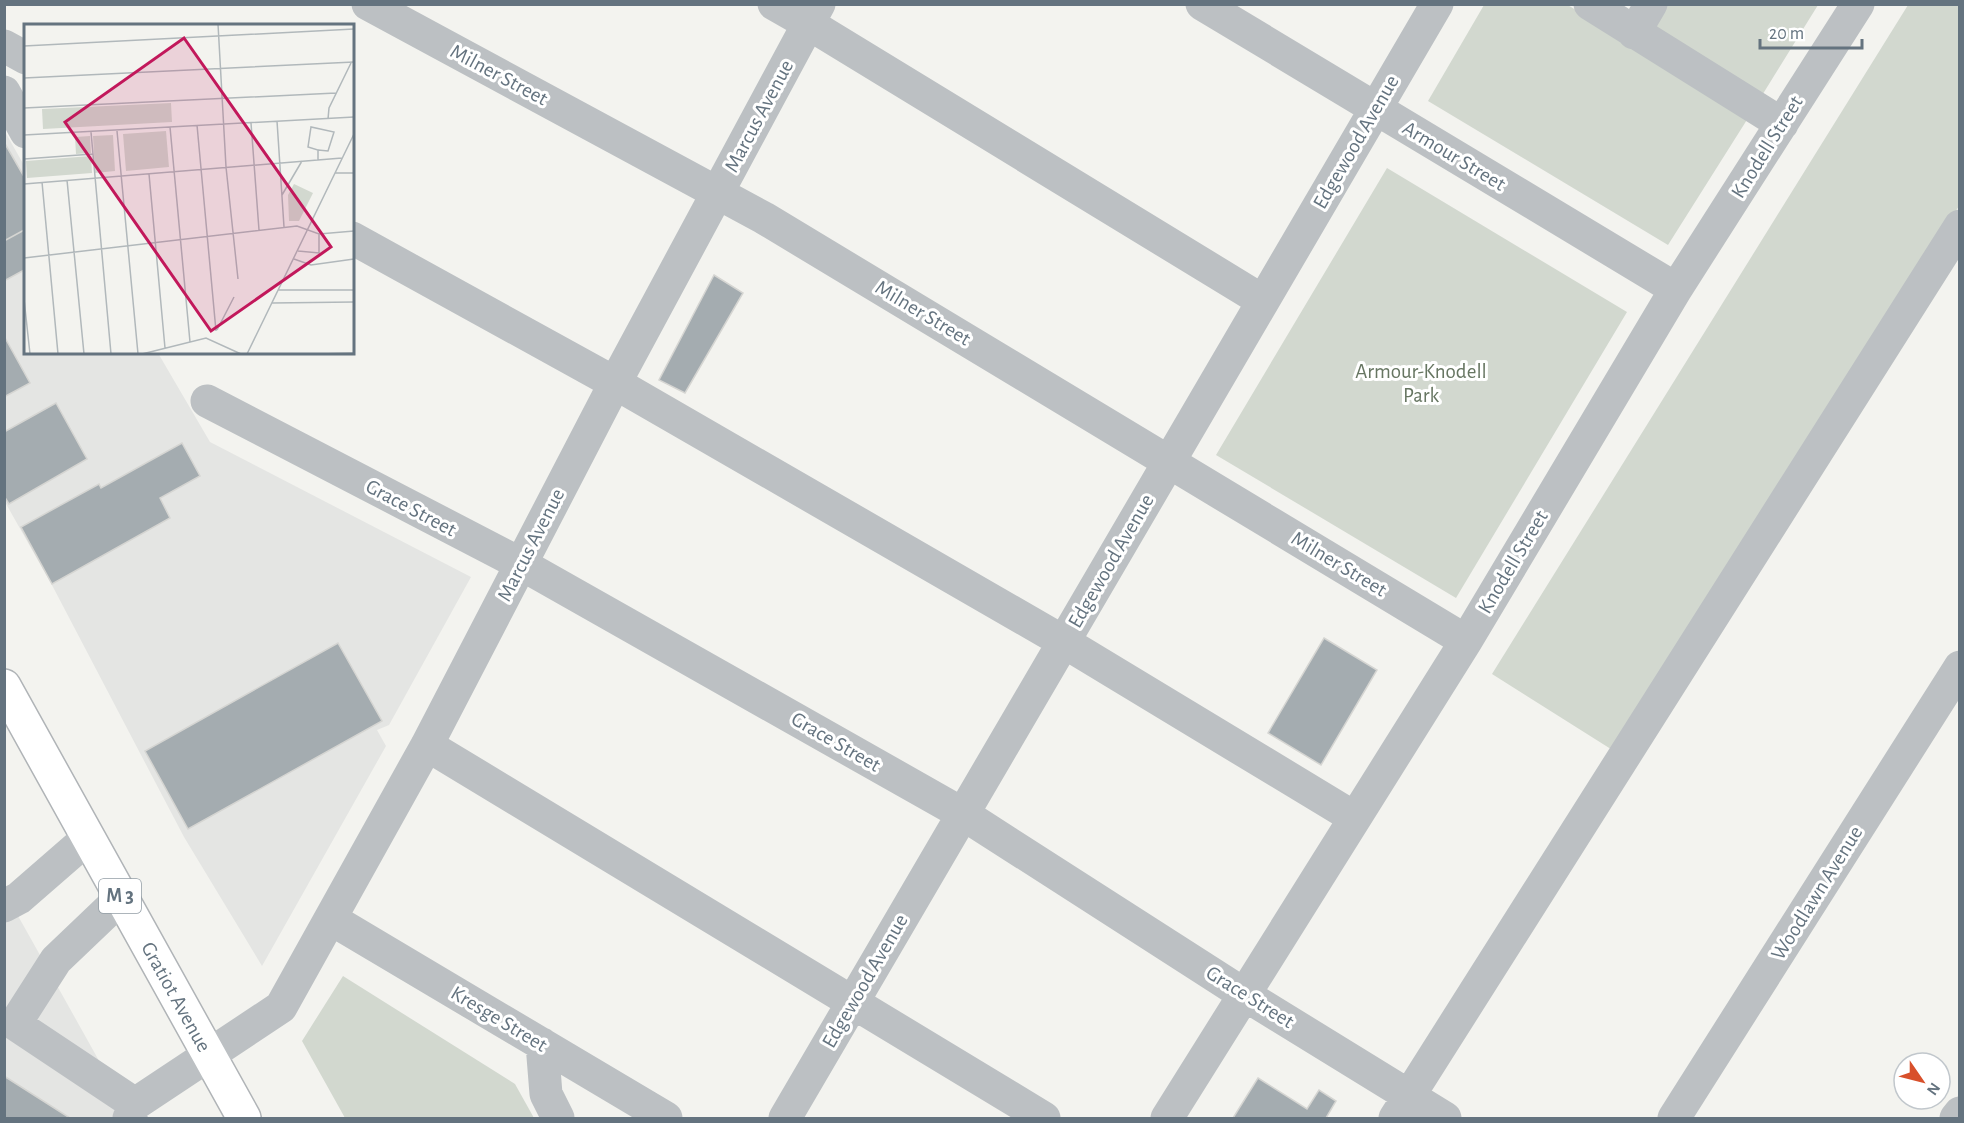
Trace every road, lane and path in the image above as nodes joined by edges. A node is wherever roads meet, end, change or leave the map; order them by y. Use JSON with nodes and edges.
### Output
{"nodes":[{"id":1,"x":368,"y":4,"type":"edge"},
{"id":2,"x":774,"y":4,"type":"edge"},
{"id":3,"x":1202,"y":4,"type":"edge"},
{"id":4,"x":1437,"y":4,"type":"edge"},
{"id":5,"x":1590,"y":4,"type":"edge"},
{"id":6,"x":1651,"y":4,"type":"edge"},
{"id":7,"x":1858,"y":4,"type":"edge"},
{"id":8,"x":814,"y":14,"type":"edge"},
{"id":9,"x":1634,"y":33,"type":"junction"},
{"id":10,"x":4,"y":46,"type":"edge"},
{"id":11,"x":24,"y":57,"type":"edge"},
{"id":12,"x":4,"y":92,"type":"edge"},
{"id":13,"x":1376,"y":109,"type":"junction"},
{"id":14,"x":1782,"y":124,"type":"junction"},
{"id":15,"x":24,"y":128,"type":"edge"},
{"id":16,"x":717,"y":193,"type":"junction"},
{"id":17,"x":1959,"y":226,"type":"edge"},
{"id":18,"x":354,"y":239,"type":"edge"},
{"id":19,"x":1676,"y":290,"type":"junction"},
{"id":20,"x":1263,"y":301,"type":"junction"},
{"id":21,"x":615,"y":383,"type":"junction"},
{"id":22,"x":207,"y":401,"type":"dead end"},
{"id":23,"x":1169,"y":462,"type":"junction"},
{"id":24,"x":521,"y":564,"type":"junction"},
{"id":25,"x":1466,"y":641,"type":"junction"},
{"id":26,"x":1064,"y":642,"type":"junction"},
{"id":27,"x":1959,"y":667,"type":"edge"},
{"id":28,"x":4,"y":686,"type":"edge"},
{"id":29,"x":426,"y":745,"type":"junction"},
{"id":30,"x":963,"y":814,"type":"junction"},
{"id":31,"x":1355,"y":818,"type":"junction"},
{"id":32,"x":88,"y":838,"type":"junction"},
{"id":33,"x":121,"y":897,"type":"junction"},
{"id":34,"x":4,"y":906,"type":"edge"},
{"id":35,"x":331,"y":919,"type":"junction"},
{"id":36,"x":1245,"y":994,"type":"junction"},
{"id":37,"x":853,"y":1002,"type":"junction"},
{"id":38,"x":542,"y":1044,"type":"junction"},
{"id":39,"x":209,"y":1057,"type":"junction"},
{"id":40,"x":1402,"y":1107,"type":"edge"},
{"id":41,"x":132,"y":1112,"type":"edge"},
{"id":42,"x":1959,"y":1113,"type":"edge"},
{"id":43,"x":244,"y":1119,"type":"edge"},
{"id":44,"x":558,"y":1119,"type":"edge"},
{"id":45,"x":666,"y":1119,"type":"edge"},
{"id":46,"x":785,"y":1119,"type":"edge"},
{"id":47,"x":1044,"y":1119,"type":"edge"},
{"id":48,"x":1167,"y":1119,"type":"edge"},
{"id":49,"x":1445,"y":1119,"type":"edge"},
{"id":50,"x":1674,"y":1119,"type":"edge"},
{"id":51,"x":1956,"y":1119,"type":"edge"}],
"edges":[{"from":1,"to":16,"type":"street","name":"Milner Street"},
{"from":2,"to":8,"type":"street"},
{"from":3,"to":13,"type":"street","name":"Armour Street"},
{"from":4,"to":13,"type":"street","name":"Edgewood Avenue"},
{"from":5,"to":9,"type":"street"},
{"from":6,"to":9,"type":"street"},
{"from":7,"to":14,"type":"street","name":"Knodell Street"},
{"from":8,"to":16,"type":"street","name":"Marcus Avenue"},
{"from":8,"to":20,"type":"street"},
{"from":9,"to":14,"type":"street"},
{"from":10,"to":11,"type":"street"},
{"from":12,"to":15,"type":"street"},
{"from":13,"to":19,"type":"street","name":"Armour Street"},
{"from":13,"to":20,"type":"street","name":"Edgewood Avenue"},
{"from":14,"to":19,"type":"street","name":"Knodell Street"},
{"from":16,"to":21,"type":"street","name":"Marcus Avenue"},
{"from":16,"to":23,"type":"street","name":"Milner Street"},
{"from":17,"to":40,"type":"street"},
{"from":18,"to":21,"type":"street"},
{"from":19,"to":25,"type":"street","name":"Knodell Street"},
{"from":20,"to":23,"type":"street","name":"Edgewood Avenue"},
{"from":21,"to":24,"type":"street","name":"Marcus Avenue"},
{"from":21,"to":26,"type":"street"},
{"from":22,"to":24,"type":"street","name":"Grace Street"},
{"from":23,"to":25,"type":"street","name":"Milner Street"},
{"from":23,"to":26,"type":"street","name":"Edgewood Avenue"},
{"from":24,"to":29,"type":"street","name":"Marcus Avenue"},
{"from":24,"to":30,"type":"street","name":"Grace Street"},
{"from":25,"to":31,"type":"street","name":"Knodell Street"},
{"from":26,"to":30,"type":"street","name":"Edgewood Avenue"},
{"from":26,"to":31,"type":"street"},
{"from":27,"to":50,"type":"street","name":"Woodlawn Avenue"},
{"from":28,"to":32,"type":"main road","name":"Gratiot Avenue","number":"M 3"},
{"from":29,"to":35,"type":"street","name":"Marcus Avenue"},
{"from":29,"to":37,"type":"street"},
{"from":30,"to":36,"type":"street","name":"Grace Street"},
{"from":30,"to":37,"type":"street","name":"Edgewood Avenue"},
{"from":31,"to":36,"type":"street","name":"Knodell Street"},
{"from":32,"to":33,"type":"main road","name":"Gratiot Avenue","number":"M 3"},
{"from":32,"to":34,"type":"street"},
{"from":33,"to":39,"type":"main road","name":"Gratiot Avenue","number":"M 3"},
{"from":33,"to":41,"type":"street"},
{"from":35,"to":38,"type":"street","name":"Kresge Street"},
{"from":35,"to":39,"type":"street","name":"Marcus Avenue"},
{"from":36,"to":40,"type":"street","name":"Grace Street"},
{"from":36,"to":48,"type":"street","name":"Knodell Street"},
{"from":37,"to":46,"type":"street","name":"Edgewood Avenue"},
{"from":37,"to":47,"type":"street"},
{"from":38,"to":44,"type":"street"},
{"from":38,"to":45,"type":"street","name":"Kresge Street"},
{"from":39,"to":41,"type":"street","name":"Marcus Avenue"},
{"from":39,"to":43,"type":"main road","name":"Gratiot Avenue","number":"M 3"},
{"from":40,"to":49,"type":"street","name":"Grace Street"},
{"from":42,"to":51,"type":"street"}]}
